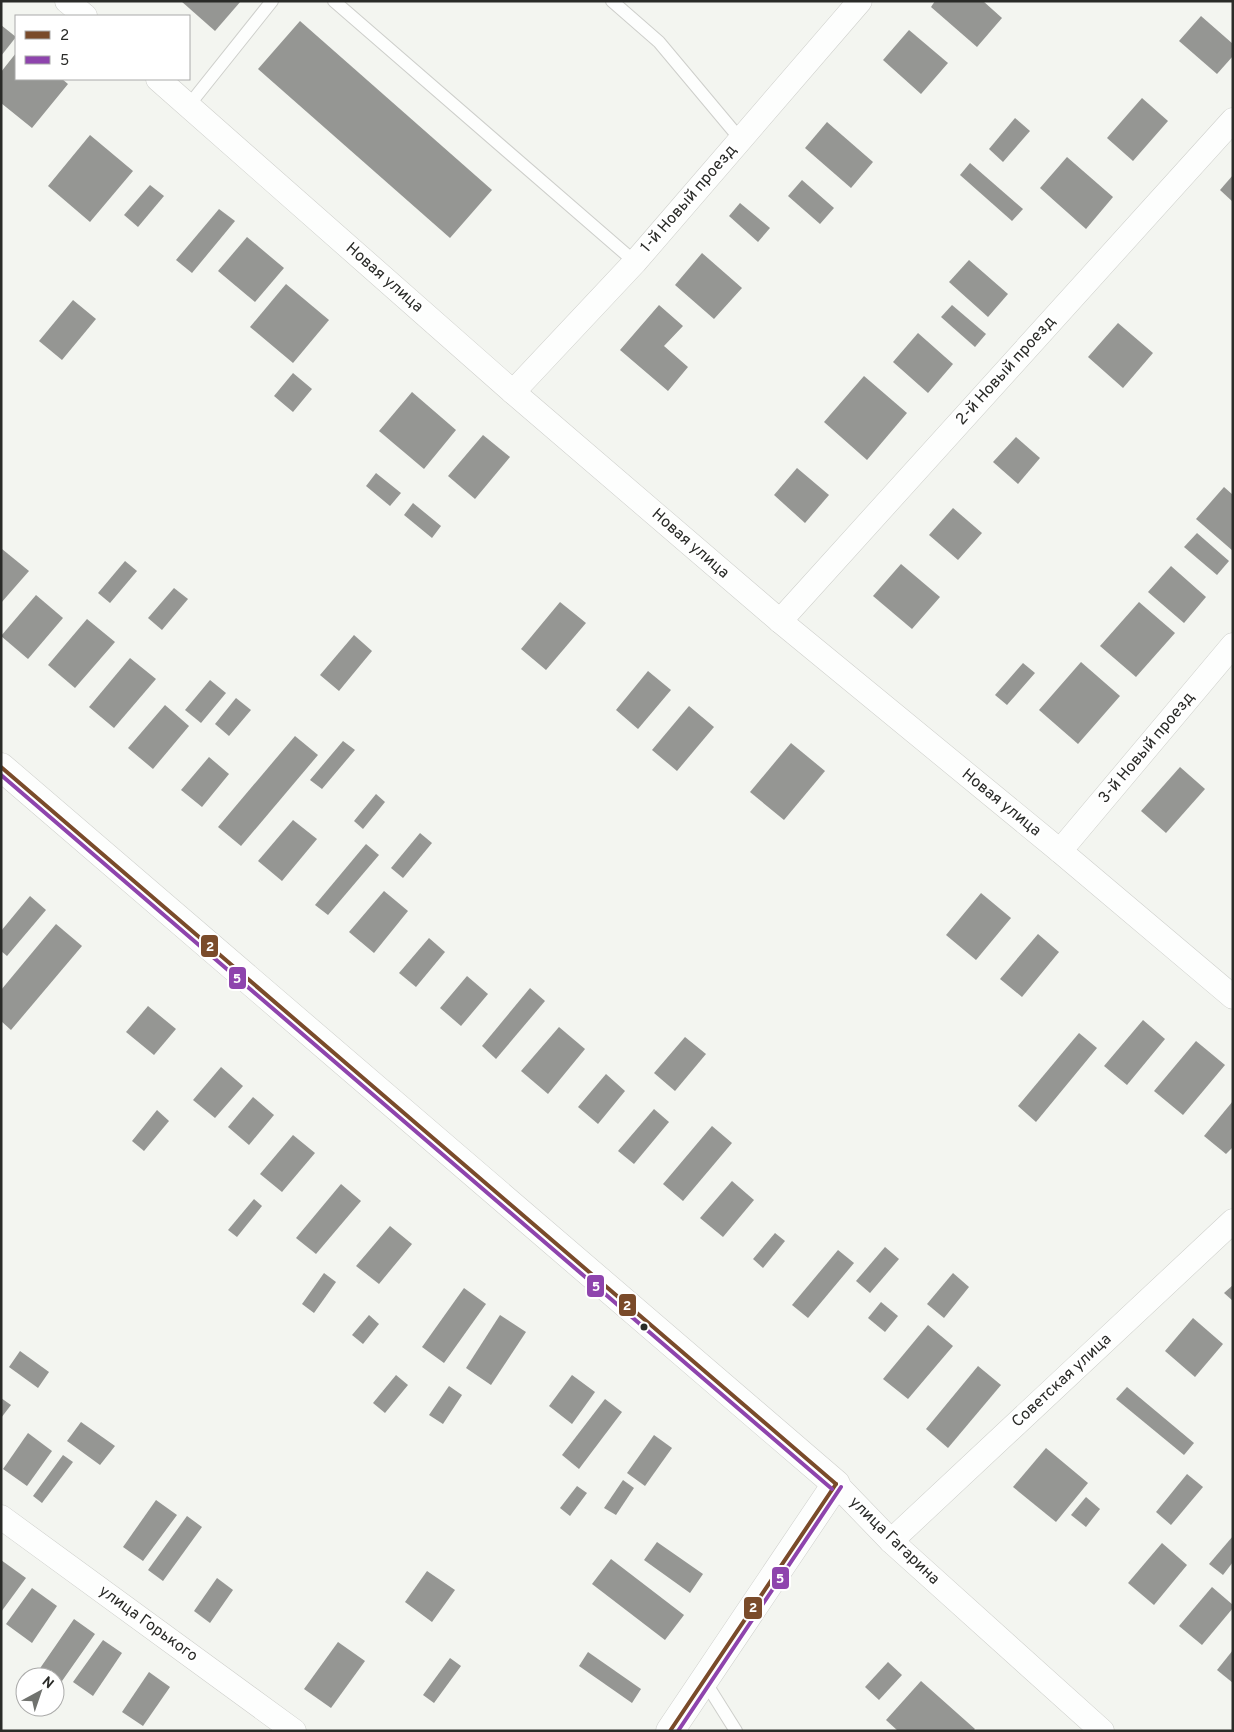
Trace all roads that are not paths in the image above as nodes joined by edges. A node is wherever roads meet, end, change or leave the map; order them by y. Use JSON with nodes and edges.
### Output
{"nodes":[{"id":1,"x":67,"y":1,"type":"edge"},
{"id":2,"x":272,"y":1,"type":"edge"},
{"id":3,"x":334,"y":1,"type":"edge"},
{"id":4,"x":612,"y":1,"type":"edge"},
{"id":5,"x":860,"y":1,"type":"edge"},
{"id":6,"x":84,"y":15,"type":"edge"},
{"id":7,"x":159,"y":80,"type":"edge"},
{"id":8,"x":189,"y":105,"type":"junction"},
{"id":9,"x":1233,"y":120,"type":"edge"},
{"id":10,"x":741,"y":140,"type":"junction"},
{"id":11,"x":635,"y":262,"type":"junction"},
{"id":12,"x":513,"y":392,"type":"junction"},
{"id":13,"x":780,"y":621,"type":"junction"},
{"id":14,"x":1233,"y":645,"type":"edge"},
{"id":15,"x":1,"y":767,"type":"edge"},
{"id":16,"x":1060,"y":851,"type":"junction"},
{"id":17,"x":1233,"y":997,"type":"edge"},
{"id":18,"x":1233,"y":1221,"type":"edge"},
{"id":19,"x":836,"y":1484,"type":"junction"},
{"id":20,"x":1,"y":1517,"type":"edge"},
{"id":21,"x":891,"y":1541,"type":"junction"},
{"id":22,"x":704,"y":1680,"type":"junction"},
{"id":23,"x":294,"y":1731,"type":"edge"},
{"id":24,"x":670,"y":1731,"type":"edge"},
{"id":25,"x":736,"y":1731,"type":"edge"},
{"id":26,"x":1102,"y":1731,"type":"edge"}],
"edges":[{"from":1,"to":6,"type":"street"},
{"from":2,"to":8,"type":"lane"},
{"from":3,"to":11,"type":"lane"},
{"from":4,"to":10,"type":"lane"},
{"from":5,"to":10,"type":"street","name":"1-й Новый проезд"},
{"from":7,"to":8,"type":"street","name":"Новая улица"},
{"from":8,"to":12,"type":"street","name":"Новая улица"},
{"from":9,"to":13,"type":"street","name":"2-й Новый проезд"},
{"from":10,"to":11,"type":"street","name":"1-й Новый проезд"},
{"from":11,"to":12,"type":"street","name":"1-й Новый проезд"},
{"from":12,"to":13,"type":"street","name":"Новая улица"},
{"from":13,"to":16,"type":"street","name":"Новая улица"},
{"from":14,"to":16,"type":"street","name":"3-й Новый проезд"},
{"from":15,"to":19,"type":"street","name":"улица Гагарина"},
{"from":16,"to":17,"type":"street","name":"Новая улица"},
{"from":18,"to":21,"type":"street","name":"Советская улица"},
{"from":19,"to":21,"type":"street","name":"улица Гагарина"},
{"from":19,"to":22,"type":"street"},
{"from":20,"to":23,"type":"street","name":"улица Горького"},
{"from":21,"to":26,"type":"street","name":"улица Гагарина"},
{"from":22,"to":24,"type":"street"},
{"from":22,"to":25,"type":"lane"}]}
